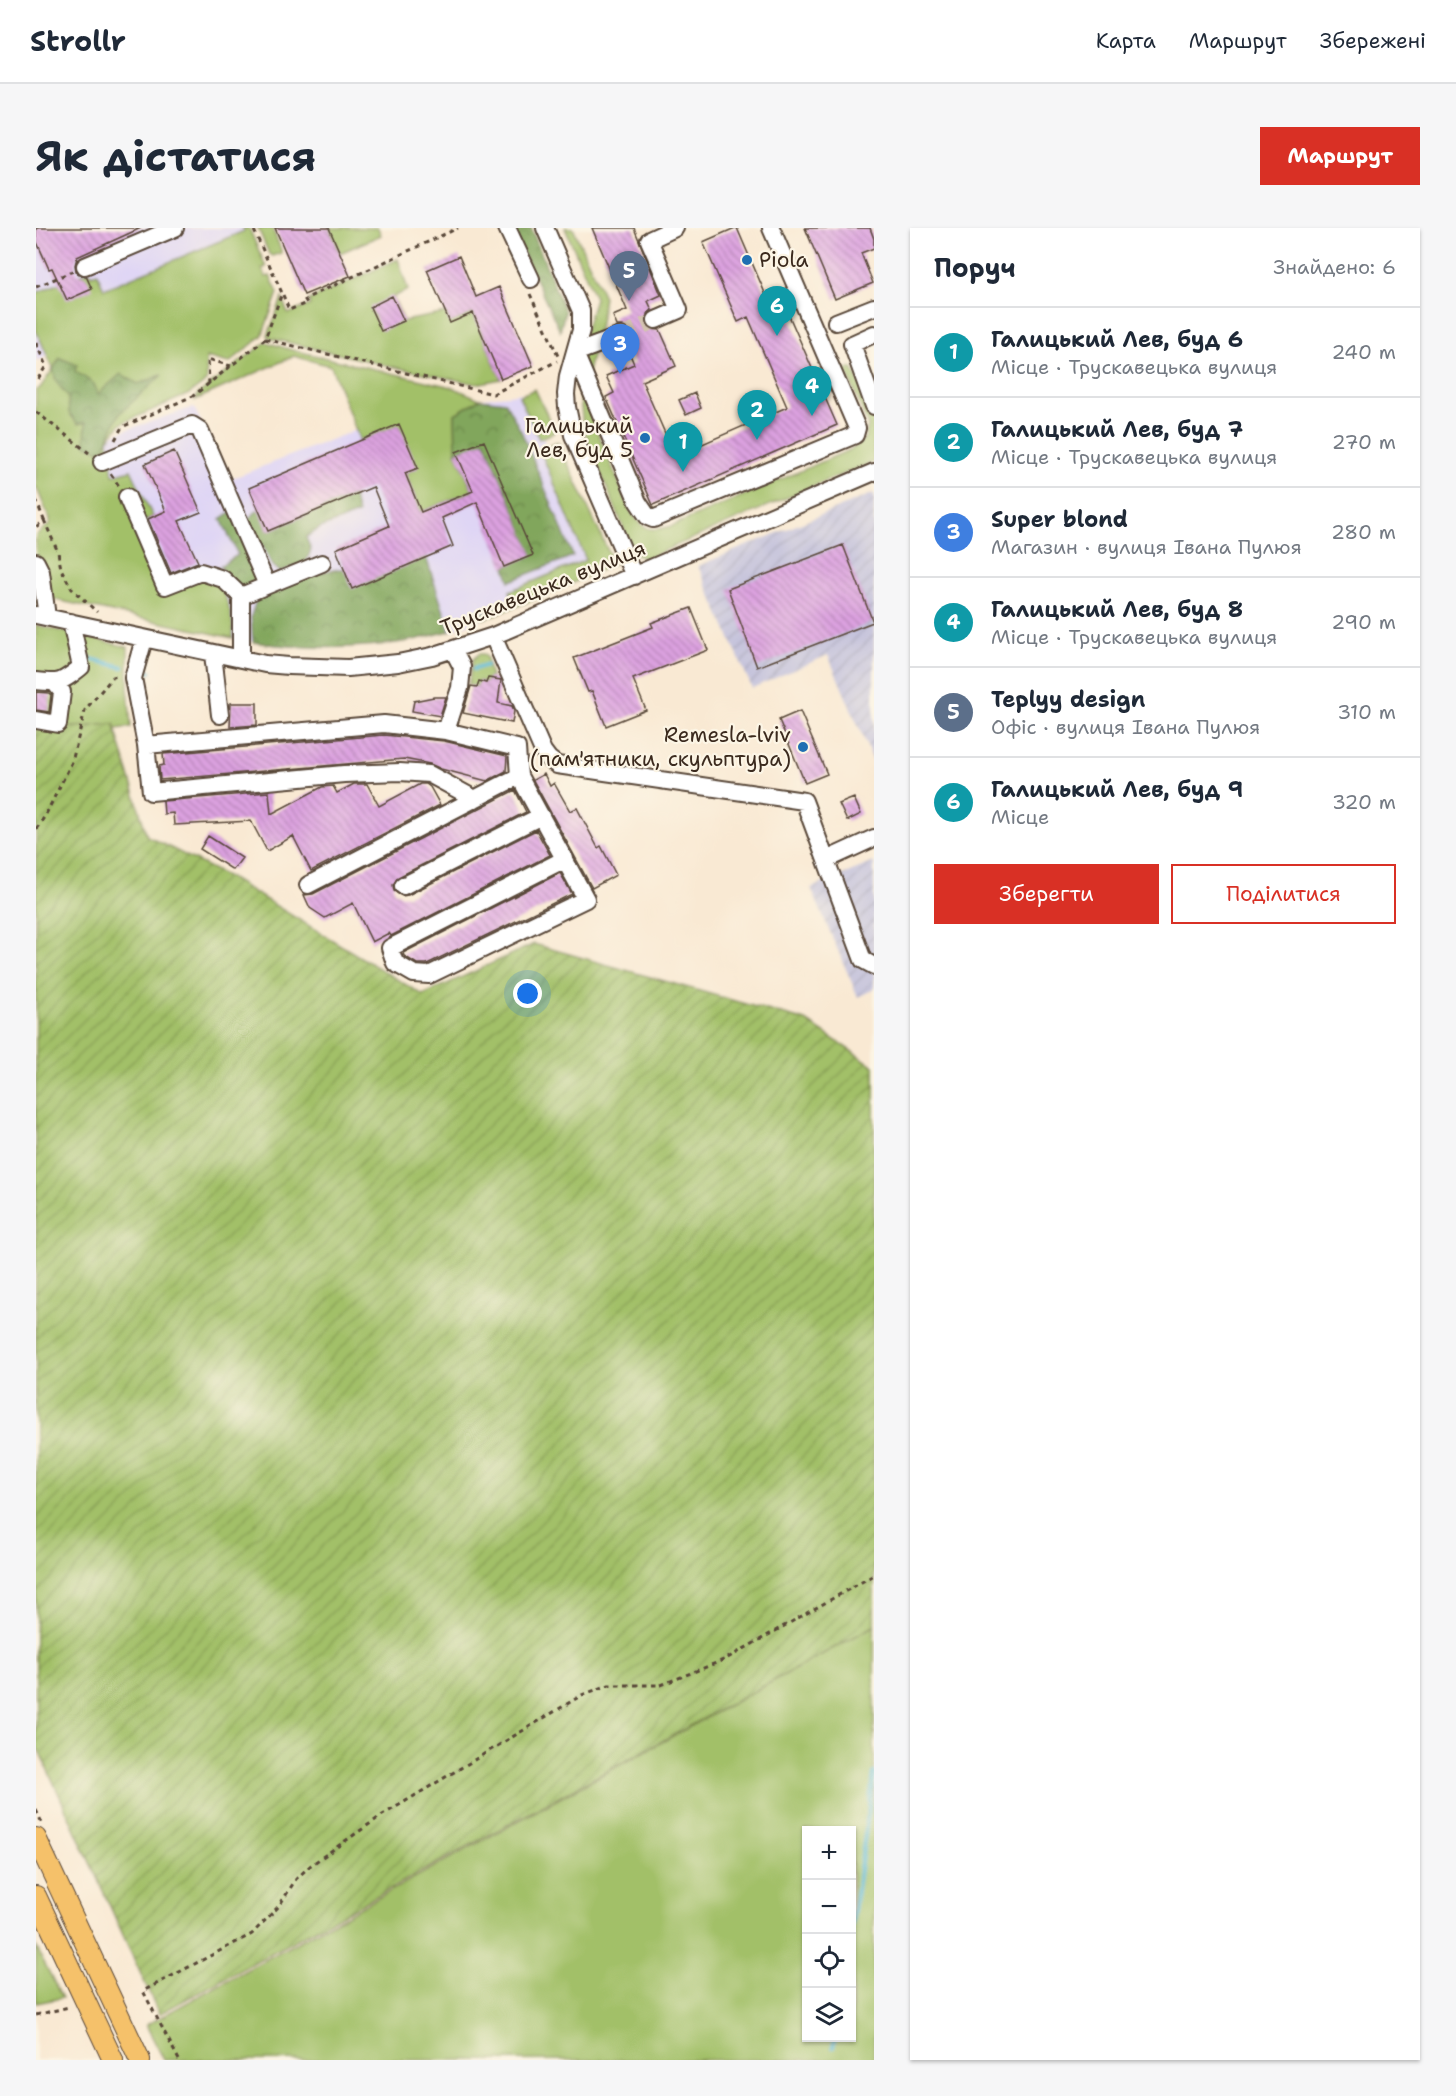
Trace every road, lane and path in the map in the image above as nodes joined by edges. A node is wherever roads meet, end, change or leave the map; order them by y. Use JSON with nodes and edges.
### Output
{"nodes":[{"id":1,"x":175,"y":228,"type":"edge"},
{"id":2,"x":253,"y":228,"type":"edge"},
{"id":3,"x":458,"y":228,"type":"edge"},
{"id":4,"x":507,"y":228,"type":"edge"},
{"id":5,"x":545,"y":228,"type":"edge"},
{"id":6,"x":675,"y":228,"type":"edge"},
{"id":7,"x":771,"y":228,"type":"edge"},
{"id":8,"x":85,"y":266,"type":"joint"},
{"id":9,"x":531,"y":279,"type":"dead end"},
{"id":10,"x":36,"y":287,"type":"edge"},
{"id":11,"x":282,"y":293,"type":"junction"},
{"id":12,"x":874,"y":307,"type":"edge"},
{"id":13,"x":656,"y":320,"type":"tunnel mouth"},
{"id":14,"x":836,"y":322,"type":"dead end"},
{"id":15,"x":874,"y":334,"type":"edge"},
{"id":16,"x":621,"y":336,"type":"tunnel mouth"},
{"id":17,"x":265,"y":339,"type":"junction"},
{"id":18,"x":36,"y":343,"type":"edge"},
{"id":19,"x":567,"y":356,"type":"junction"},
{"id":20,"x":231,"y":366,"type":"junction"},
{"id":21,"x":36,"y":382,"type":"edge"},
{"id":22,"x":209,"y":384,"type":"junction"},
{"id":23,"x":874,"y":406,"type":"edge"},
{"id":24,"x":36,"y":412,"type":"edge"},
{"id":25,"x":102,"y":462,"type":"junction"},
{"id":26,"x":874,"y":472,"type":"edge"},
{"id":27,"x":127,"y":497,"type":"joint"},
{"id":28,"x":36,"y":500,"type":"edge"},
{"id":29,"x":44,"y":519,"type":"junction"},
{"id":30,"x":36,"y":527,"type":"edge"},
{"id":31,"x":36,"y":562,"type":"edge"},
{"id":32,"x":322,"y":563,"type":"dead end"},
{"id":33,"x":634,"y":576,"type":"junction"},
{"id":34,"x":267,"y":585,"type":"junction"},
{"id":35,"x":241,"y":596,"type":"junction"},
{"id":36,"x":87,"y":610,"type":"dead end"},
{"id":37,"x":42,"y":616,"type":"edge"},
{"id":38,"x":71,"y":622,"type":"junction"},
{"id":39,"x":493,"y":636,"type":"junction"},
{"id":40,"x":144,"y":639,"type":"junction"},
{"id":41,"x":453,"y":650,"type":"junction"},
{"id":42,"x":213,"y":654,"type":"junction"},
{"id":43,"x":241,"y":659,"type":"junction"},
{"id":44,"x":134,"y":674,"type":"junction"},
{"id":45,"x":36,"y":681,"type":"edge"},
{"id":46,"x":55,"y":683,"type":"junction"},
{"id":47,"x":220,"y":715,"type":"dead end"},
{"id":48,"x":36,"y":720,"type":"edge"},
{"id":49,"x":446,"y":731,"type":"junction"},
{"id":50,"x":146,"y":745,"type":"junction"},
{"id":51,"x":519,"y":776,"type":"junction"},
{"id":52,"x":475,"y":799,"type":"junction"},
{"id":53,"x":541,"y":816,"type":"junction"},
{"id":54,"x":36,"y":829,"type":"edge"},
{"id":55,"x":874,"y":838,"type":"edge"},
{"id":56,"x":565,"y":860,"type":"junction"},
{"id":57,"x":826,"y":860,"type":"junction"},
{"id":58,"x":308,"y":885,"type":"dead end"},
{"id":59,"x":403,"y":886,"type":"dead end"},
{"id":60,"x":874,"y":966,"type":"edge"},
{"id":61,"x":874,"y":1575,"type":"edge"},
{"id":62,"x":36,"y":1838,"type":"edge"},
{"id":63,"x":36,"y":1896,"type":"edge"},
{"id":64,"x":84,"y":1999,"type":"junction"},
{"id":65,"x":36,"y":2015,"type":"edge"},
{"id":66,"x":113,"y":2060,"type":"edge"},
{"id":67,"x":140,"y":2060,"type":"edge"},
{"id":68,"x":179,"y":2060,"type":"edge"}],
"edges":[{"from":1,"to":8,"type":"street"},
{"from":2,"to":11,"type":"path"},
{"from":3,"to":11,"type":"path"},
{"from":4,"to":9,"type":"street"},
{"from":5,"to":19,"type":"street"},
{"from":6,"to":13,"type":"street"},
{"from":7,"to":19,"type":"street"},
{"from":8,"to":10,"type":"path"},
{"from":11,"to":17,"type":"path"},
{"from":12,"to":14,"type":"street"},
{"from":15,"to":23,"type":"street"},
{"from":16,"to":19,"type":"street"},
{"from":17,"to":19,"type":"path"},
{"from":17,"to":20,"type":"path"},
{"from":18,"to":21,"type":"path"},
{"from":19,"to":33,"type":"street"},
{"from":20,"to":22,"type":"path"},
{"from":20,"to":22,"type":"path"},
{"from":22,"to":25,"type":"path"},
{"from":24,"to":25,"type":"path"},
{"from":25,"to":27,"type":"path"},
{"from":25,"to":34,"type":"street"},
{"from":26,"to":33,"type":"street","name":"Трускавецька вулиця"},
{"from":27,"to":35,"type":"street"},
{"from":28,"to":29,"type":"path"},
{"from":29,"to":30,"type":"path"},
{"from":29,"to":36,"type":"path"},
{"from":31,"to":37,"type":"street"},
{"from":32,"to":34,"type":"street"},
{"from":33,"to":39,"type":"street","name":"Трускавецька вулиця"},
{"from":34,"to":35,"type":"street"},
{"from":35,"to":43,"type":"street"},
{"from":37,"to":38,"type":"street","name":"Трускавецька вулиця"},
{"from":38,"to":40,"type":"street","name":"Трускавецька вулиця"},
{"from":38,"to":46,"type":"street"},
{"from":39,"to":41,"type":"street","name":"Трускавецька вулиця"},
{"from":39,"to":57,"type":"street"},
{"from":40,"to":42,"type":"street","name":"Трускавецька вулиця"},
{"from":40,"to":44,"type":"street"},
{"from":41,"to":43,"type":"street","name":"Трускавецька вулиця"},
{"from":41,"to":49,"type":"street"},
{"from":42,"to":43,"type":"street","name":"Трускавецька вулиця"},
{"from":42,"to":47,"type":"street"},
{"from":44,"to":50,"type":"street"},
{"from":44,"to":54,"type":"path"},
{"from":45,"to":46,"type":"street"},
{"from":46,"to":48,"type":"street"},
{"from":49,"to":50,"type":"street"},
{"from":49,"to":51,"type":"street"},
{"from":50,"to":52,"type":"street"},
{"from":51,"to":52,"type":"street"},
{"from":51,"to":53,"type":"street"},
{"from":52,"to":58,"type":"street"},
{"from":53,"to":56,"type":"street"},
{"from":53,"to":59,"type":"street"},
{"from":55,"to":57,"type":"street"},
{"from":56,"to":56,"type":"street"},
{"from":57,"to":60,"type":"street"},
{"from":61,"to":68,"type":"path"},
{"from":62,"to":67,"type":"main road"},
{"from":63,"to":64,"type":"main road"},
{"from":64,"to":65,"type":"path"},
{"from":64,"to":66,"type":"main road"}]}
